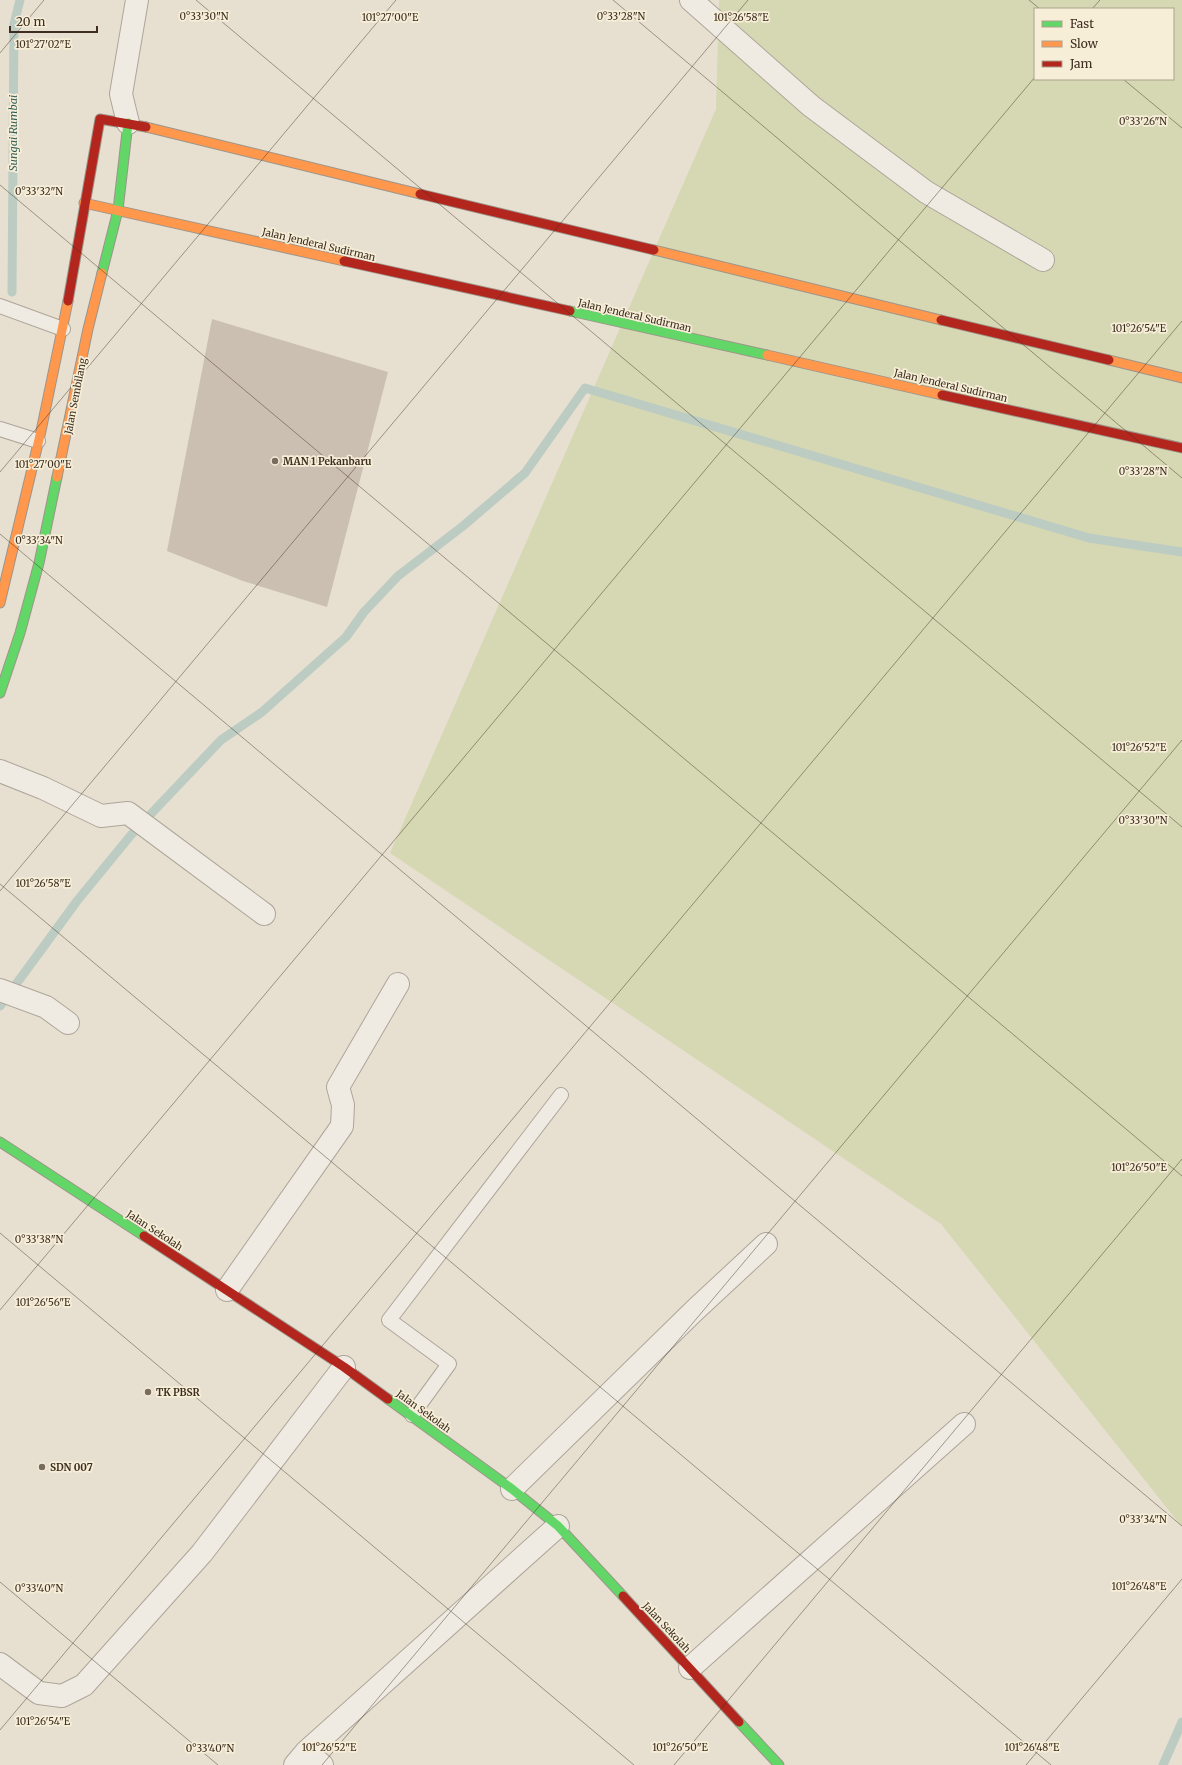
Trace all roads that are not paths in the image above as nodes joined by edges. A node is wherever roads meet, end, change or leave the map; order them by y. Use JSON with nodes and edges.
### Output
{"nodes":[{"id":1,"x":137,"y":0,"type":"edge"},
{"id":2,"x":691,"y":0,"type":"edge"},
{"id":3,"x":121,"y":94,"type":"junction"},
{"id":4,"x":100,"y":119,"type":"junction"},
{"id":5,"x":128,"y":123,"type":"junction"},
{"id":6,"x":84,"y":203,"type":"junction"},
{"id":7,"x":118,"y":210,"type":"junction"},
{"id":8,"x":1043,"y":260,"type":"dead end"},
{"id":9,"x":0,"y":306,"type":"edge"},
{"id":10,"x":63,"y":328,"type":"junction"},
{"id":11,"x":1182,"y":378,"type":"edge"},
{"id":12,"x":0,"y":429,"type":"edge"},
{"id":13,"x":38,"y":441,"type":"junction"},
{"id":14,"x":1182,"y":448,"type":"edge"},
{"id":15,"x":0,"y":603,"type":"edge"},
{"id":16,"x":0,"y":694,"type":"edge"},
{"id":17,"x":0,"y":771,"type":"edge"},
{"id":18,"x":264,"y":914,"type":"dead end"},
{"id":19,"x":398,"y":984,"type":"dead end"},
{"id":20,"x":0,"y":990,"type":"edge"},
{"id":21,"x":68,"y":1023,"type":"dead end"},
{"id":22,"x":561,"y":1095,"type":"dead end"},
{"id":23,"x":0,"y":1142,"type":"edge"},
{"id":24,"x":766,"y":1244,"type":"dead end"},
{"id":25,"x":227,"y":1290,"type":"junction"},
{"id":26,"x":344,"y":1367,"type":"junction"},
{"id":27,"x":412,"y":1415,"type":"junction"},
{"id":28,"x":964,"y":1424,"type":"dead end"},
{"id":29,"x":512,"y":1489,"type":"junction"},
{"id":30,"x":558,"y":1526,"type":"junction"},
{"id":31,"x":0,"y":1664,"type":"edge"},
{"id":32,"x":690,"y":1668,"type":"junction"},
{"id":33,"x":308,"y":1761,"type":"edge"},
{"id":34,"x":779,"y":1765,"type":"edge"}],
"edges":[{"from":1,"to":3,"type":"street","name":"Jalan Sembilang"},
{"from":2,"to":8,"type":"street"},
{"from":3,"to":4,"type":"street"},
{"from":3,"to":5,"type":"street","name":"Jalan Sembilang"},
{"from":4,"to":5,"type":"main road"},
{"from":4,"to":6,"type":"main road"},
{"from":5,"to":7,"type":"main road","name":"Jalan Sembilang"},
{"from":5,"to":11,"type":"main road"},
{"from":6,"to":7,"type":"main road","name":"Jalan Jenderal Sudirman"},
{"from":6,"to":10,"type":"main road"},
{"from":7,"to":14,"type":"main road","name":"Jalan Jenderal Sudirman"},
{"from":7,"to":16,"type":"main road","name":"Jalan Sembilang"},
{"from":9,"to":10,"type":"lane"},
{"from":10,"to":13,"type":"main road"},
{"from":12,"to":13,"type":"lane"},
{"from":13,"to":15,"type":"main road"},
{"from":17,"to":18,"type":"street"},
{"from":19,"to":25,"type":"street"},
{"from":20,"to":21,"type":"street"},
{"from":22,"to":27,"type":"lane"},
{"from":23,"to":25,"type":"main road","name":"Jalan Sekolah"},
{"from":24,"to":29,"type":"street"},
{"from":25,"to":26,"type":"main road","name":"Jalan Sekolah"},
{"from":26,"to":27,"type":"main road","name":"Jalan Sekolah"},
{"from":26,"to":31,"type":"street"},
{"from":27,"to":29,"type":"main road","name":"Jalan Sekolah"},
{"from":28,"to":32,"type":"street"},
{"from":29,"to":30,"type":"main road","name":"Jalan Sekolah"},
{"from":30,"to":32,"type":"main road","name":"Jalan Sekolah"},
{"from":30,"to":33,"type":"street"},
{"from":32,"to":34,"type":"main road","name":"Jalan Sekolah"}]}
